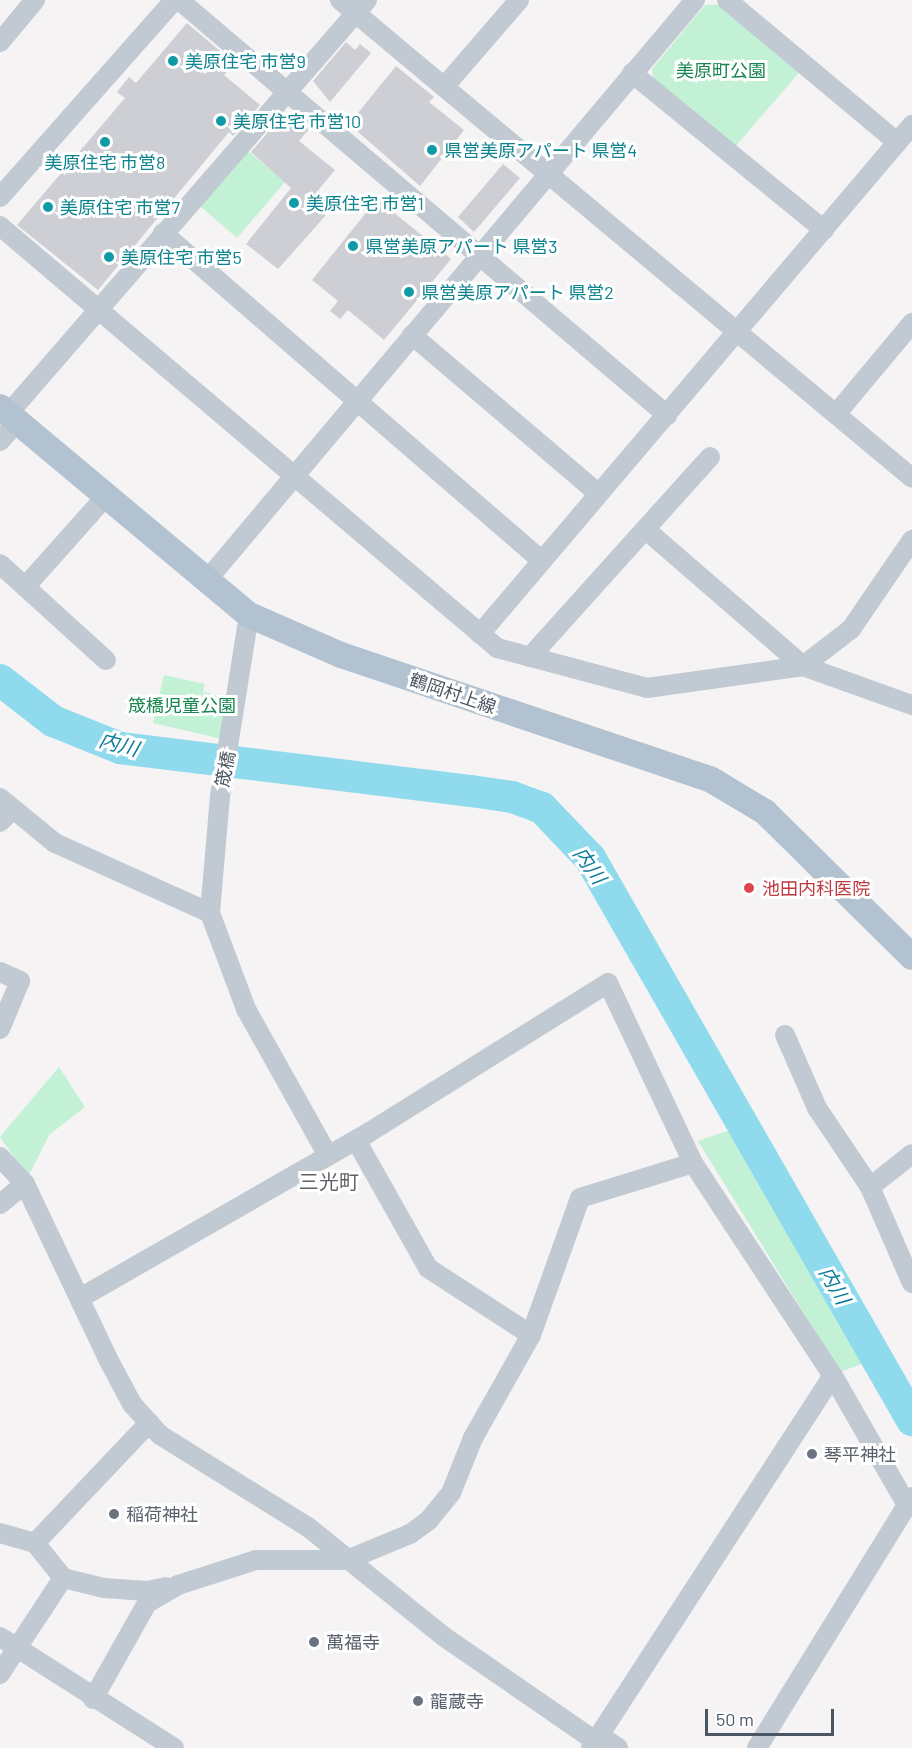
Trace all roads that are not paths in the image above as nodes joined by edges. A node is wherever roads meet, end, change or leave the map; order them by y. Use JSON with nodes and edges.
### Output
{"nodes":[{"id":1,"x":35,"y":0,"type":"edge"},
{"id":2,"x":174,"y":0,"type":"edge"},
{"id":3,"x":179,"y":0,"type":"edge"},
{"id":4,"x":340,"y":0,"type":"edge"},
{"id":5,"x":519,"y":0,"type":"edge"},
{"id":6,"x":695,"y":0,"type":"edge"},
{"id":7,"x":727,"y":0,"type":"edge"},
{"id":8,"x":362,"y":7,"type":"edge"},
{"id":9,"x":0,"y":42,"type":"edge"},
{"id":10,"x":632,"y":73,"type":"junction"},
{"id":11,"x":444,"y":87,"type":"junction"},
{"id":12,"x":287,"y":92,"type":"junction"},
{"id":13,"x":912,"y":125,"type":"edge"},
{"id":14,"x":897,"y":142,"type":"junction"},
{"id":15,"x":546,"y":173,"type":"junction"},
{"id":16,"x":0,"y":197,"type":"edge"},
{"id":17,"x":0,"y":226,"type":"edge"},
{"id":18,"x":824,"y":230,"type":"junction"},
{"id":19,"x":162,"y":233,"type":"junction"},
{"id":20,"x":478,"y":255,"type":"junction"},
{"id":21,"x":98,"y":311,"type":"junction"},
{"id":22,"x":912,"y":323,"type":"edge"},
{"id":23,"x":737,"y":332,"type":"junction"},
{"id":24,"x":412,"y":335,"type":"junction"},
{"id":25,"x":356,"y":402,"type":"junction"},
{"id":26,"x":8,"y":414,"type":"edge"},
{"id":27,"x":836,"y":414,"type":"junction"},
{"id":28,"x":667,"y":415,"type":"junction"},
{"id":29,"x":0,"y":441,"type":"edge"},
{"id":30,"x":710,"y":457,"type":"dead end"},
{"id":31,"x":295,"y":476,"type":"junction"},
{"id":32,"x":912,"y":478,"type":"edge"},
{"id":33,"x":599,"y":494,"type":"junction"},
{"id":34,"x":106,"y":496,"type":"junction"},
{"id":35,"x":645,"y":529,"type":"junction"},
{"id":36,"x":912,"y":540,"type":"edge"},
{"id":37,"x":542,"y":561,"type":"junction"},
{"id":38,"x":0,"y":564,"type":"edge"},
{"id":39,"x":207,"y":580,"type":"junction"},
{"id":40,"x":25,"y":587,"type":"junction"},
{"id":41,"x":249,"y":615,"type":"junction"},
{"id":42,"x":480,"y":634,"type":"junction"},
{"id":43,"x":530,"y":657,"type":"junction"},
{"id":44,"x":106,"y":660,"type":"dead end"},
{"id":45,"x":803,"y":666,"type":"junction"},
{"id":46,"x":912,"y":705,"type":"edge"},
{"id":47,"x":4,"y":810,"type":"edge"},
{"id":48,"x":210,"y":913,"type":"junction"},
{"id":49,"x":912,"y":957,"type":"edge"},
{"id":50,"x":0,"y":972,"type":"edge"},
{"id":51,"x":2,"y":1021,"type":"edge"},
{"id":52,"x":785,"y":1035,"type":"dead end"},
{"id":53,"x":356,"y":1140,"type":"junction"},
{"id":54,"x":912,"y":1154,"type":"edge"},
{"id":55,"x":328,"y":1156,"type":"junction"},
{"id":56,"x":0,"y":1157,"type":"edge"},
{"id":57,"x":693,"y":1163,"type":"junction"},
{"id":58,"x":26,"y":1184,"type":"junction"},
{"id":59,"x":870,"y":1187,"type":"junction"},
{"id":60,"x":0,"y":1204,"type":"edge"},
{"id":61,"x":912,"y":1283,"type":"edge"},
{"id":62,"x":80,"y":1298,"type":"junction"},
{"id":63,"x":531,"y":1335,"type":"junction"},
{"id":64,"x":833,"y":1376,"type":"junction"},
{"id":65,"x":149,"y":1423,"type":"junction"},
{"id":66,"x":910,"y":1501,"type":"edge"},
{"id":67,"x":0,"y":1533,"type":"edge"},
{"id":68,"x":35,"y":1542,"type":"junction"},
{"id":69,"x":347,"y":1560,"type":"junction"},
{"id":70,"x":63,"y":1578,"type":"junction"},
{"id":71,"x":178,"y":1585,"type":"junction"},
{"id":72,"x":0,"y":1637,"type":"edge"},
{"id":73,"x":17,"y":1649,"type":"junction"},
{"id":74,"x":0,"y":1674,"type":"edge"},
{"id":75,"x":93,"y":1699,"type":"junction"},
{"id":76,"x":595,"y":1742,"type":"edge"},
{"id":77,"x":174,"y":1748,"type":"edge"},
{"id":78,"x":618,"y":1748,"type":"edge"},
{"id":79,"x":756,"y":1748,"type":"edge"}],
"edges":[{"from":1,"to":9,"type":"street"},
{"from":2,"to":16,"type":"street"},
{"from":3,"to":12,"type":"street"},
{"from":4,"to":8,"type":"street"},
{"from":5,"to":11,"type":"street"},
{"from":6,"to":10,"type":"street"},
{"from":7,"to":14,"type":"street"},
{"from":8,"to":11,"type":"street"},
{"from":8,"to":12,"type":"street"},
{"from":10,"to":15,"type":"street"},
{"from":10,"to":18,"type":"street"},
{"from":11,"to":15,"type":"street"},
{"from":12,"to":19,"type":"street"},
{"from":12,"to":20,"type":"street"},
{"from":13,"to":14,"type":"street"},
{"from":14,"to":18,"type":"street"},
{"from":15,"to":20,"type":"street"},
{"from":15,"to":23,"type":"street"},
{"from":17,"to":21,"type":"street"},
{"from":18,"to":23,"type":"street"},
{"from":19,"to":21,"type":"street"},
{"from":19,"to":25,"type":"street"},
{"from":20,"to":24,"type":"street"},
{"from":20,"to":28,"type":"street"},
{"from":21,"to":26,"type":"street"},
{"from":21,"to":31,"type":"street"},
{"from":22,"to":27,"type":"street"},
{"from":23,"to":27,"type":"street"},
{"from":23,"to":28,"type":"street"},
{"from":24,"to":25,"type":"street"},
{"from":24,"to":33,"type":"street"},
{"from":25,"to":31,"type":"street"},
{"from":25,"to":37,"type":"street"},
{"from":26,"to":29,"type":"street"},
{"from":26,"to":34,"type":"main road","name":"鶴岡村上線"},
{"from":27,"to":32,"type":"street"},
{"from":28,"to":33,"type":"street"},
{"from":30,"to":35,"type":"street"},
{"from":31,"to":39,"type":"street"},
{"from":31,"to":42,"type":"street"},
{"from":33,"to":37,"type":"street"},
{"from":34,"to":39,"type":"main road","name":"鶴岡村上線"},
{"from":34,"to":40,"type":"street"},
{"from":35,"to":43,"type":"street"},
{"from":35,"to":45,"type":"street"},
{"from":36,"to":45,"type":"street"},
{"from":37,"to":42,"type":"street"},
{"from":38,"to":40,"type":"street"},
{"from":39,"to":41,"type":"main road","name":"鶴岡村上線"},
{"from":40,"to":44,"type":"street"},
{"from":41,"to":48,"type":"street","name":"筬橋"},
{"from":41,"to":49,"type":"main road","name":"鶴岡村上線"},
{"from":42,"to":43,"type":"street"},
{"from":43,"to":45,"type":"street"},
{"from":45,"to":46,"type":"street"},
{"from":47,"to":48,"type":"street"},
{"from":48,"to":55,"type":"street"},
{"from":50,"to":51,"type":"street"},
{"from":52,"to":59,"type":"street"},
{"from":53,"to":55,"type":"street"},
{"from":53,"to":57,"type":"street"},
{"from":53,"to":63,"type":"street"},
{"from":54,"to":59,"type":"street"},
{"from":55,"to":62,"type":"street"},
{"from":56,"to":58,"type":"street"},
{"from":57,"to":63,"type":"street"},
{"from":57,"to":64,"type":"street"},
{"from":58,"to":60,"type":"street"},
{"from":58,"to":62,"type":"street"},
{"from":59,"to":61,"type":"street"},
{"from":62,"to":65,"type":"street"},
{"from":63,"to":69,"type":"street"},
{"from":64,"to":66,"type":"street"},
{"from":64,"to":76,"type":"street"},
{"from":65,"to":68,"type":"street"},
{"from":65,"to":69,"type":"street"},
{"from":66,"to":79,"type":"street"},
{"from":67,"to":68,"type":"street"},
{"from":68,"to":70,"type":"street"},
{"from":69,"to":71,"type":"street"},
{"from":69,"to":76,"type":"street"},
{"from":70,"to":71,"type":"street"},
{"from":70,"to":73,"type":"street"},
{"from":71,"to":75,"type":"street"},
{"from":72,"to":73,"type":"street"},
{"from":73,"to":74,"type":"street"},
{"from":73,"to":75,"type":"street"},
{"from":75,"to":77,"type":"street"},
{"from":76,"to":78,"type":"street"}]}
